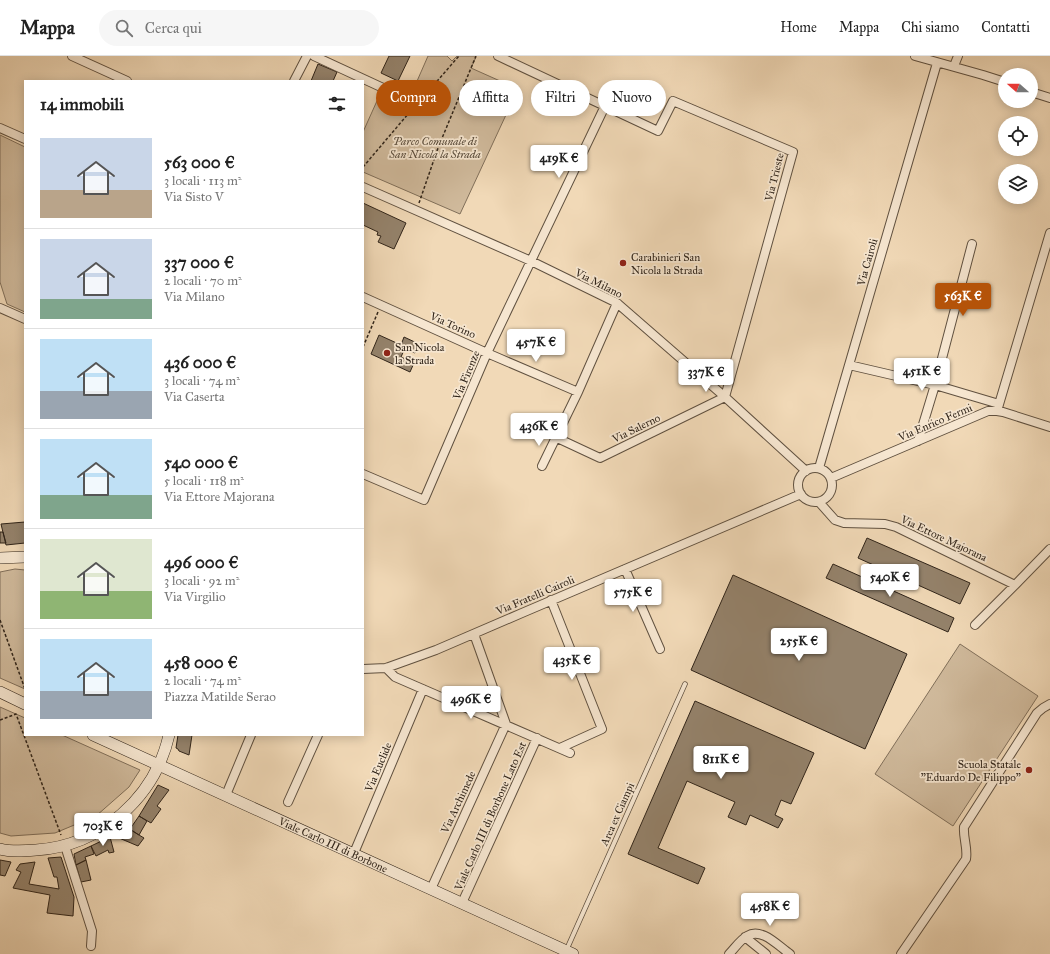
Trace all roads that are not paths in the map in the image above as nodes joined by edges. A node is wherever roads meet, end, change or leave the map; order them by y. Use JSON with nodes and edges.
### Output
{"nodes":[{"id":1,"x":72,"y":56,"type":"edge"},
{"id":2,"x":306,"y":56,"type":"edge"},
{"id":3,"x":314,"y":56,"type":"edge"},
{"id":4,"x":498,"y":56,"type":"edge"},
{"id":5,"x":915,"y":56,"type":"edge"},
{"id":6,"x":958,"y":56,"type":"edge"},
{"id":7,"x":937,"y":63,"type":"junction"},
{"id":8,"x":954,"y":66,"type":"junction"},
{"id":9,"x":125,"y":80,"type":"edge"},
{"id":10,"x":294,"y":80,"type":"edge"},
{"id":11,"x":998,"y":80,"type":"edge"},
{"id":12,"x":376,"y":85,"type":"edge"},
{"id":13,"x":1038,"y":94,"type":"edge"},
{"id":14,"x":1050,"y":98,"type":"edge"},
{"id":15,"x":598,"y":103,"type":"edge"},
{"id":16,"x":666,"y":115,"type":"edge"},
{"id":17,"x":600,"y":116,"type":"edge"},
{"id":18,"x":626,"y":116,"type":"edge"},
{"id":19,"x":666,"y":116,"type":"edge"},
{"id":20,"x":0,"y":128,"type":"edge"},
{"id":21,"x":24,"y":139,"type":"edge"},
{"id":22,"x":364,"y":187,"type":"edge"},
{"id":23,"x":1050,"y":233,"type":"edge"},
{"id":24,"x":972,"y":244,"type":"dead end"},
{"id":25,"x":531,"y":261,"type":"junction"},
{"id":26,"x":364,"y":297,"type":"edge"},
{"id":27,"x":617,"y":303,"type":"junction"},
{"id":28,"x":0,"y":308,"type":"edge"},
{"id":29,"x":24,"y":319,"type":"edge"},
{"id":30,"x":487,"y":353,"type":"junction"},
{"id":31,"x":849,"y":365,"type":"junction"},
{"id":32,"x":935,"y":385,"type":"junction"},
{"id":33,"x":578,"y":392,"type":"junction"},
{"id":34,"x":725,"y":397,"type":"junction"},
{"id":35,"x":998,"y":408,"type":"junction"},
{"id":36,"x":1050,"y":427,"type":"edge"},
{"id":37,"x":555,"y":437,"type":"junction"},
{"id":38,"x":918,"y":442,"type":"junction"},
{"id":39,"x":542,"y":466,"type":"dead end"},
{"id":40,"x":819,"y":468,"type":"junction"},
{"id":41,"x":806,"y":471,"type":"junction"},
{"id":42,"x":364,"y":474,"type":"edge"},
{"id":43,"x":831,"y":478,"type":"junction"},
{"id":44,"x":801,"y":494,"type":"junction"},
{"id":45,"x":819,"y":502,"type":"junction"},
{"id":46,"x":1050,"y":549,"type":"edge"},
{"id":47,"x":24,"y":557,"type":"edge"},
{"id":48,"x":0,"y":558,"type":"edge"},
{"id":49,"x":625,"y":569,"type":"junction"},
{"id":50,"x":1015,"y":584,"type":"junction"},
{"id":51,"x":551,"y":600,"type":"junction"},
{"id":52,"x":975,"y":625,"type":"dead end"},
{"id":53,"x":474,"y":634,"type":"junction"},
{"id":54,"x":660,"y":649,"type":"dead end"},
{"id":55,"x":386,"y":668,"type":"junction"},
{"id":56,"x":364,"y":669,"type":"edge"},
{"id":57,"x":685,"y":684,"type":"dead end"},
{"id":58,"x":423,"y":689,"type":"junction"},
{"id":59,"x":0,"y":692,"type":"edge"},
{"id":60,"x":24,"y":704,"type":"edge"},
{"id":61,"x":1050,"y":704,"type":"edge"},
{"id":62,"x":506,"y":724,"type":"junction"},
{"id":63,"x":95,"y":736,"type":"edge"},
{"id":64,"x":169,"y":736,"type":"edge"},
{"id":65,"x":251,"y":736,"type":"edge"},
{"id":66,"x":318,"y":736,"type":"edge"},
{"id":67,"x":537,"y":738,"type":"junction"},
{"id":68,"x":560,"y":748,"type":"junction"},
{"id":69,"x":570,"y":753,"type":"dead end"},
{"id":70,"x":159,"y":765,"type":"junction"},
{"id":71,"x":226,"y":795,"type":"junction"},
{"id":72,"x":288,"y":802,"type":"dead end"},
{"id":73,"x":65,"y":846,"type":"junction"},
{"id":74,"x":0,"y":849,"type":"edge"},
{"id":75,"x":354,"y":853,"type":"junction"},
{"id":76,"x":431,"y":889,"type":"junction"},
{"id":77,"x":462,"y":903,"type":"junction"},
{"id":78,"x":746,"y":937,"type":"junction"},
{"id":79,"x":91,"y":946,"type":"dead end"},
{"id":80,"x":569,"y":952,"type":"edge"},
{"id":81,"x":729,"y":954,"type":"edge"},
{"id":82,"x":766,"y":954,"type":"edge"},
{"id":83,"x":790,"y":954,"type":"edge"},
{"id":84,"x":902,"y":954,"type":"edge"}],
"edges":[{"from":1,"to":9,"type":"street"},
{"from":2,"to":10,"type":"street"},
{"from":3,"to":12,"type":"street"},
{"from":4,"to":15,"type":"street","name":"Via Trieste"},
{"from":5,"to":7,"type":"street"},
{"from":6,"to":8,"type":"street"},
{"from":7,"to":8,"type":"street"},
{"from":7,"to":31,"type":"street","name":"Via Cairoli"},
{"from":8,"to":11,"type":"street"},
{"from":13,"to":14,"type":"street"},
{"from":16,"to":34,"type":"street","name":"Via Trieste"},
{"from":17,"to":25,"type":"street","name":"Via Firenze"},
{"from":18,"to":19,"type":"street","name":"Via Trieste"},
{"from":20,"to":21,"type":"street"},
{"from":22,"to":25,"type":"street","name":"Via Milano"},
{"from":23,"to":35,"type":"street"},
{"from":24,"to":32,"type":"street"},
{"from":25,"to":27,"type":"street","name":"Via Milano"},
{"from":25,"to":30,"type":"street","name":"Via Firenze"},
{"from":26,"to":30,"type":"street","name":"Via Torino"},
{"from":27,"to":33,"type":"street"},
{"from":27,"to":34,"type":"street","name":"Via Milano"},
{"from":28,"to":29,"type":"street"},
{"from":30,"to":33,"type":"street","name":"Via Torino"},
{"from":30,"to":42,"type":"street","name":"Via Firenze"},
{"from":31,"to":32,"type":"street"},
{"from":31,"to":40,"type":"street","name":"Via Cairoli"},
{"from":32,"to":35,"type":"street"},
{"from":32,"to":38,"type":"street"},
{"from":33,"to":37,"type":"street"},
{"from":34,"to":37,"type":"street","name":"Via Salerno"},
{"from":34,"to":41,"type":"street","name":"Via Milano"},
{"from":35,"to":36,"type":"street","name":"Via Enrico Fermi"},
{"from":35,"to":38,"type":"street","name":"Via Enrico Fermi"},
{"from":37,"to":39,"type":"street"},
{"from":38,"to":43,"type":"street","name":"Via Enrico Fermi"},
{"from":40,"to":41,"type":"street"},
{"from":40,"to":43,"type":"street"},
{"from":41,"to":44,"type":"street"},
{"from":43,"to":45,"type":"street"},
{"from":44,"to":45,"type":"street"},
{"from":44,"to":49,"type":"street","name":"Via Fratelli Cairoli"},
{"from":45,"to":50,"type":"street","name":"Via Ettore Majorana"},
{"from":46,"to":50,"type":"street"},
{"from":47,"to":48,"type":"main road"},
{"from":49,"to":51,"type":"street","name":"Via Fratelli Cairoli"},
{"from":49,"to":54,"type":"street"},
{"from":50,"to":52,"type":"street"},
{"from":51,"to":53,"type":"street","name":"Via Fratelli Cairoli"},
{"from":51,"to":68,"type":"street"},
{"from":53,"to":55,"type":"street","name":"Via Fratelli Cairoli"},
{"from":53,"to":62,"type":"street"},
{"from":55,"to":56,"type":"street","name":"Via Fratelli Cairoli"},
{"from":55,"to":58,"type":"street"},
{"from":57,"to":80,"type":"lane","name":"Area ex Ciampi"},
{"from":58,"to":62,"type":"street"},
{"from":58,"to":75,"type":"street","name":"Via Euclide"},
{"from":59,"to":60,"type":"main road"},
{"from":61,"to":84,"type":"street"},
{"from":62,"to":67,"type":"street"},
{"from":62,"to":76,"type":"street","name":"Via Archimede"},
{"from":63,"to":70,"type":"main road","name":"Viale Carlo III di Borbone"},
{"from":64,"to":70,"type":"main road"},
{"from":65,"to":71,"type":"street"},
{"from":66,"to":72,"type":"street"},
{"from":67,"to":68,"type":"street"},
{"from":67,"to":77,"type":"street","name":"Viale Carlo III di Borbone Lato Est"},
{"from":68,"to":69,"type":"street"},
{"from":70,"to":71,"type":"main road","name":"Viale Carlo III di Borbone"},
{"from":70,"to":73,"type":"main road"},
{"from":71,"to":75,"type":"main road","name":"Viale Carlo III di Borbone"},
{"from":73,"to":74,"type":"main road"},
{"from":73,"to":79,"type":"street"},
{"from":75,"to":76,"type":"main road","name":"Viale Carlo III di Borbone"},
{"from":76,"to":77,"type":"main road","name":"Viale Carlo III di Borbone"},
{"from":77,"to":80,"type":"main road","name":"Viale Carlo III di Borbone"},
{"from":78,"to":81,"type":"street"},
{"from":78,"to":82,"type":"street"},
{"from":78,"to":83,"type":"street"}]}
